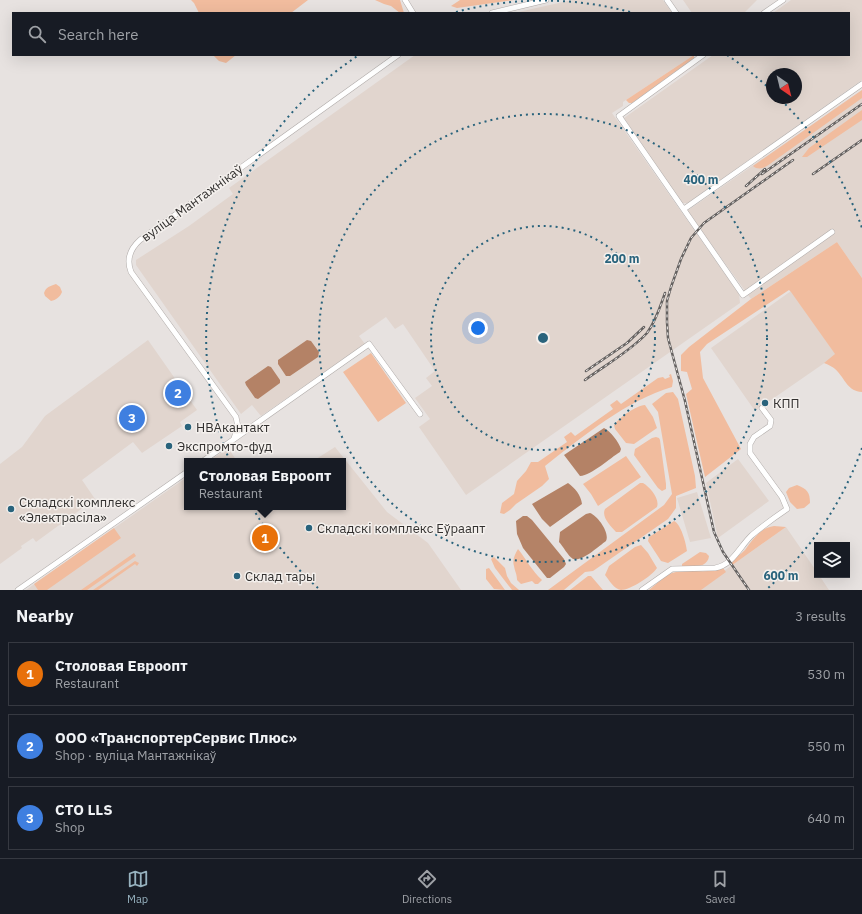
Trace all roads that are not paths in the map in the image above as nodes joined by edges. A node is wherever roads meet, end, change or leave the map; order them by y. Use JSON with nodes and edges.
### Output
{"nodes":[{"id":1,"x":405,"y":0,"type":"edge"},
{"id":2,"x":546,"y":0,"type":"edge"},
{"id":3,"x":667,"y":0,"type":"edge"},
{"id":4,"x":782,"y":0,"type":"edge"},
{"id":5,"x":412,"y":12,"type":"edge"},
{"id":6,"x":496,"y":12,"type":"edge"},
{"id":7,"x":675,"y":12,"type":"edge"},
{"id":8,"x":765,"y":12,"type":"edge"},
{"id":9,"x":397,"y":56,"type":"edge"},
{"id":10,"x":702,"y":56,"type":"edge"},
{"id":11,"x":862,"y":84,"type":"edge"},
{"id":12,"x":684,"y":209,"type":"junction"},
{"id":13,"x":832,"y":232,"type":"dead end"},
{"id":14,"x":762,"y":408,"type":"dead end"},
{"id":15,"x":420,"y":414,"type":"dead end"},
{"id":16,"x":237,"y":420,"type":"junction"},
{"id":17,"x":250,"y":426,"type":"junction"},
{"id":18,"x":234,"y":438,"type":"junction"},
{"id":19,"x":207,"y":458,"type":"edge"},
{"id":20,"x":184,"y":474,"type":"edge"},
{"id":21,"x":18,"y":590,"type":"edge"},
{"id":22,"x":642,"y":590,"type":"edge"}],
"edges":[{"from":1,"to":5,"type":"street"},
{"from":2,"to":6,"type":"street"},
{"from":3,"to":7,"type":"street"},
{"from":4,"to":8,"type":"street"},
{"from":9,"to":16,"type":"street","name":"вуліца Мантажнікаў"},
{"from":10,"to":12,"type":"street"},
{"from":11,"to":12,"type":"street"},
{"from":12,"to":13,"type":"street"},
{"from":14,"to":22,"type":"street"},
{"from":15,"to":17,"type":"street"},
{"from":16,"to":17,"type":"street"},
{"from":16,"to":18,"type":"street"},
{"from":17,"to":18,"type":"street"},
{"from":18,"to":19,"type":"street"},
{"from":20,"to":21,"type":"street"}]}
